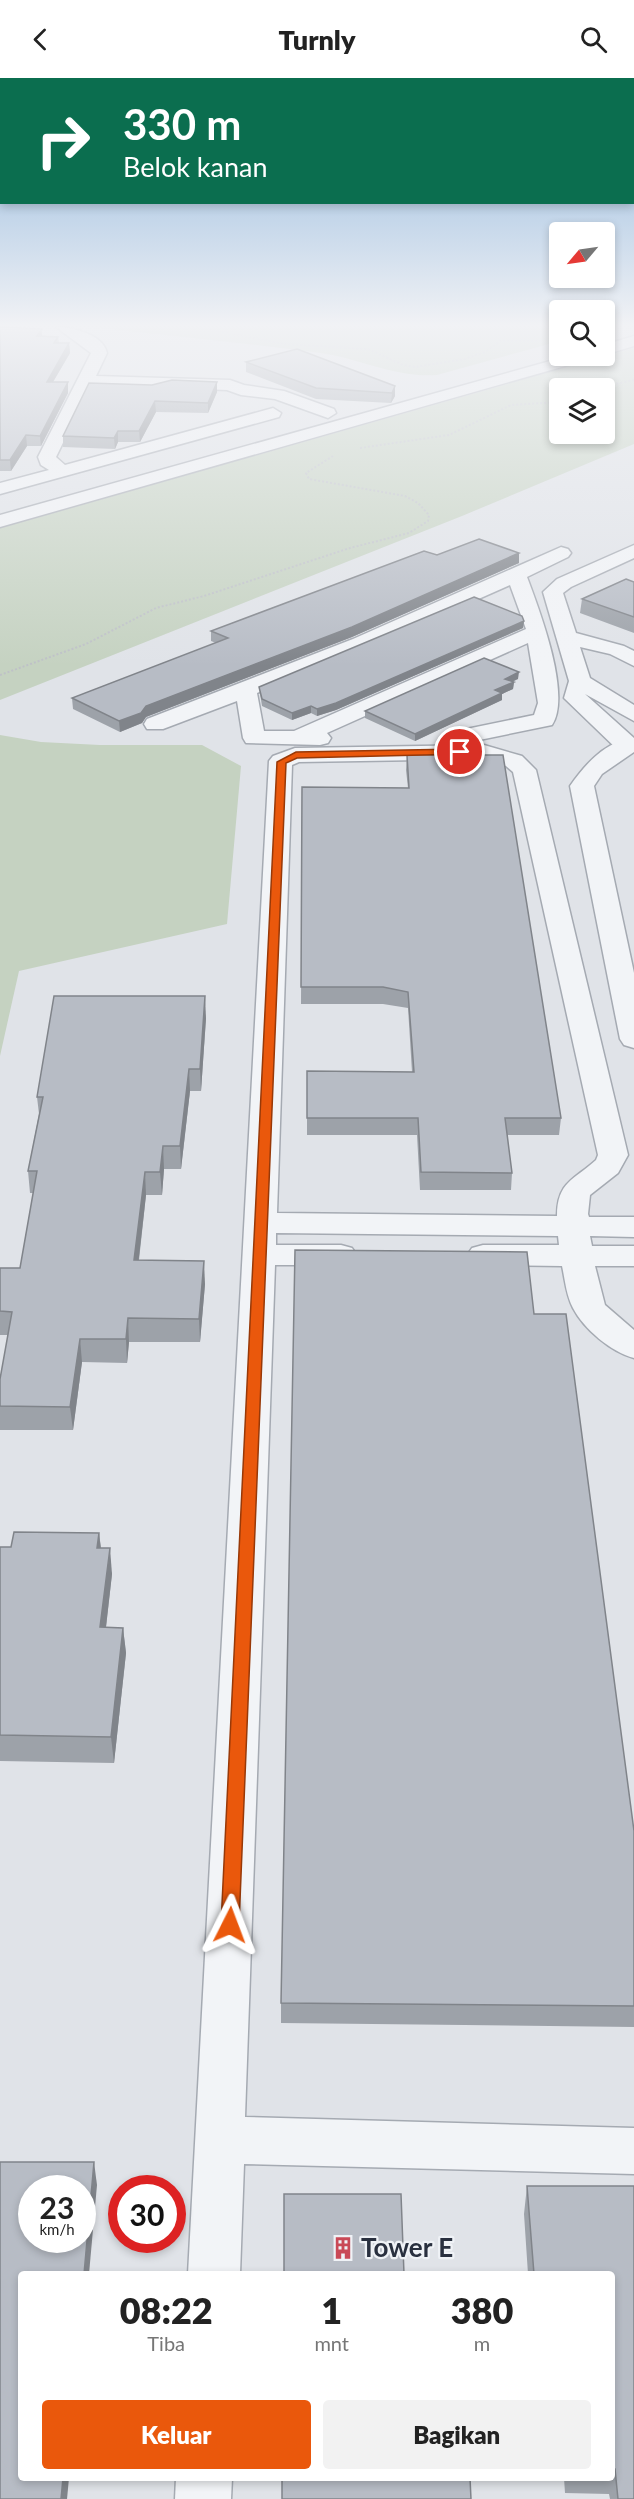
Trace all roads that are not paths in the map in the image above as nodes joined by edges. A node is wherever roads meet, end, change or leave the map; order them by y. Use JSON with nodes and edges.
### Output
{"nodes":[{"id":1,"x":55,"y":440,"type":"edge"},
{"id":2,"x":185,"y":440,"type":"edge"},
{"id":3,"x":235,"y":440,"type":"edge"},
{"id":4,"x":287,"y":440,"type":"edge"},
{"id":5,"x":62,"y":471,"type":"junction"},
{"id":6,"x":0,"y":489,"type":"edge"},
{"id":7,"x":0,"y":506,"type":"edge"},
{"id":8,"x":0,"y":521,"type":"edge"},
{"id":9,"x":634,"y":551,"type":"edge"},
{"id":10,"x":561,"y":553,"type":"dead end"},
{"id":11,"x":517,"y":575,"type":"junction"},
{"id":12,"x":537,"y":632,"type":"junction"},
{"id":13,"x":568,"y":637,"type":"junction"},
{"id":14,"x":634,"y":660,"type":"edge"},
{"id":15,"x":580,"y":681,"type":"junction"},
{"id":16,"x":246,"y":690,"type":"junction"},
{"id":17,"x":634,"y":714,"type":"edge"},
{"id":18,"x":559,"y":720,"type":"junction"},
{"id":19,"x":600,"y":722,"type":"junction"},
{"id":20,"x":155,"y":724,"type":"dead end"},
{"id":21,"x":297,"y":738,"type":"junction"},
{"id":22,"x":630,"y":746,"type":"edge"},
{"id":23,"x":634,"y":1039,"type":"edge"},
{"id":24,"x":634,"y":1227,"type":"edge"},
{"id":25,"x":261,"y":1239,"type":"junction"},
{"id":26,"x":576,"y":1241,"type":"junction"},
{"id":27,"x":366,"y":1255,"type":"edge"},
{"id":28,"x":448,"y":1255,"type":"edge"},
{"id":29,"x":634,"y":1256,"type":"edge"},
{"id":30,"x":634,"y":1347,"type":"edge"},
{"id":31,"x":220,"y":2140,"type":"junction"},
{"id":32,"x":634,"y":2151,"type":"edge"},
{"id":33,"x":214,"y":2271,"type":"edge"},
{"id":34,"x":204,"y":2481,"type":"edge"},
{"id":35,"x":203,"y":2499,"type":"edge"}],
"edges":[{"from":1,"to":5,"type":"street"},
{"from":2,"to":5,"type":"street"},
{"from":3,"to":7,"type":"street"},
{"from":4,"to":8,"type":"street"},
{"from":5,"to":6,"type":"street"},
{"from":9,"to":13,"type":"street"},
{"from":10,"to":11,"type":"street"},
{"from":11,"to":12,"type":"street"},
{"from":11,"to":16,"type":"street"},
{"from":12,"to":18,"type":"street"},
{"from":12,"to":21,"type":"street"},
{"from":13,"to":14,"type":"street"},
{"from":13,"to":15,"type":"street"},
{"from":15,"to":17,"type":"street"},
{"from":15,"to":19,"type":"street"},
{"from":16,"to":20,"type":"street"},
{"from":16,"to":21,"type":"street"},
{"from":18,"to":19,"type":"street"},
{"from":18,"to":21,"type":"street"},
{"from":19,"to":22,"type":"street"},
{"from":22,"to":23,"type":"street"},
{"from":24,"to":26,"type":"street"},
{"from":25,"to":26,"type":"street"},
{"from":25,"to":26,"type":"street"},
{"from":25,"to":27,"type":"street"},
{"from":25,"to":31,"type":"street"},
{"from":26,"to":28,"type":"street"},
{"from":26,"to":29,"type":"street"},
{"from":26,"to":30,"type":"street"},
{"from":31,"to":32,"type":"street"},
{"from":31,"to":33,"type":"street"},
{"from":34,"to":35,"type":"street"}]}
